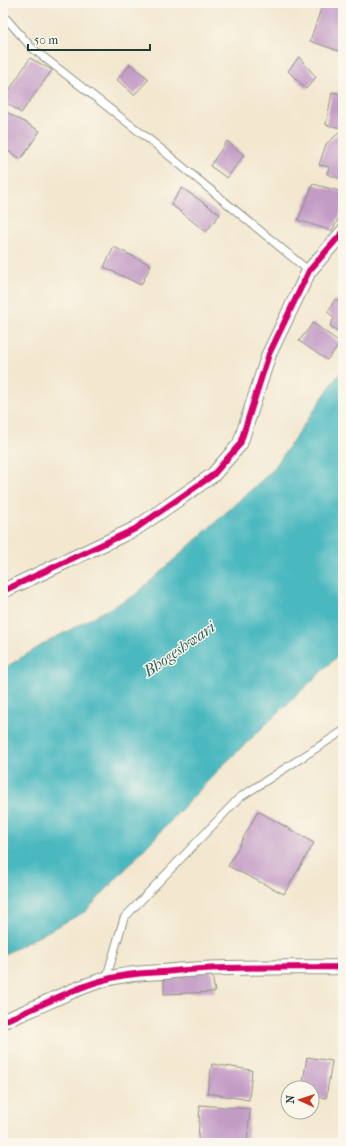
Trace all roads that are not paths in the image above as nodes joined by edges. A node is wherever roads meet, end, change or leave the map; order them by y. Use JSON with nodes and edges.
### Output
{"nodes":[{"id":1,"x":3,"y":15,"type":"edge"},
{"id":2,"x":343,"y":232,"type":"edge"},
{"id":3,"x":309,"y":271,"type":"junction"},
{"id":4,"x":3,"y":591,"type":"edge"},
{"id":5,"x":343,"y":731,"type":"edge"},
{"id":6,"x":343,"y":967,"type":"edge"},
{"id":7,"x":106,"y":979,"type":"junction"},
{"id":8,"x":3,"y":1021,"type":"edge"}],
"edges":[{"from":1,"to":3,"type":"lane"},
{"from":2,"to":3,"type":"street"},
{"from":3,"to":4,"type":"street"},
{"from":5,"to":7,"type":"lane"},
{"from":6,"to":7,"type":"street"},
{"from":7,"to":8,"type":"street"}]}
